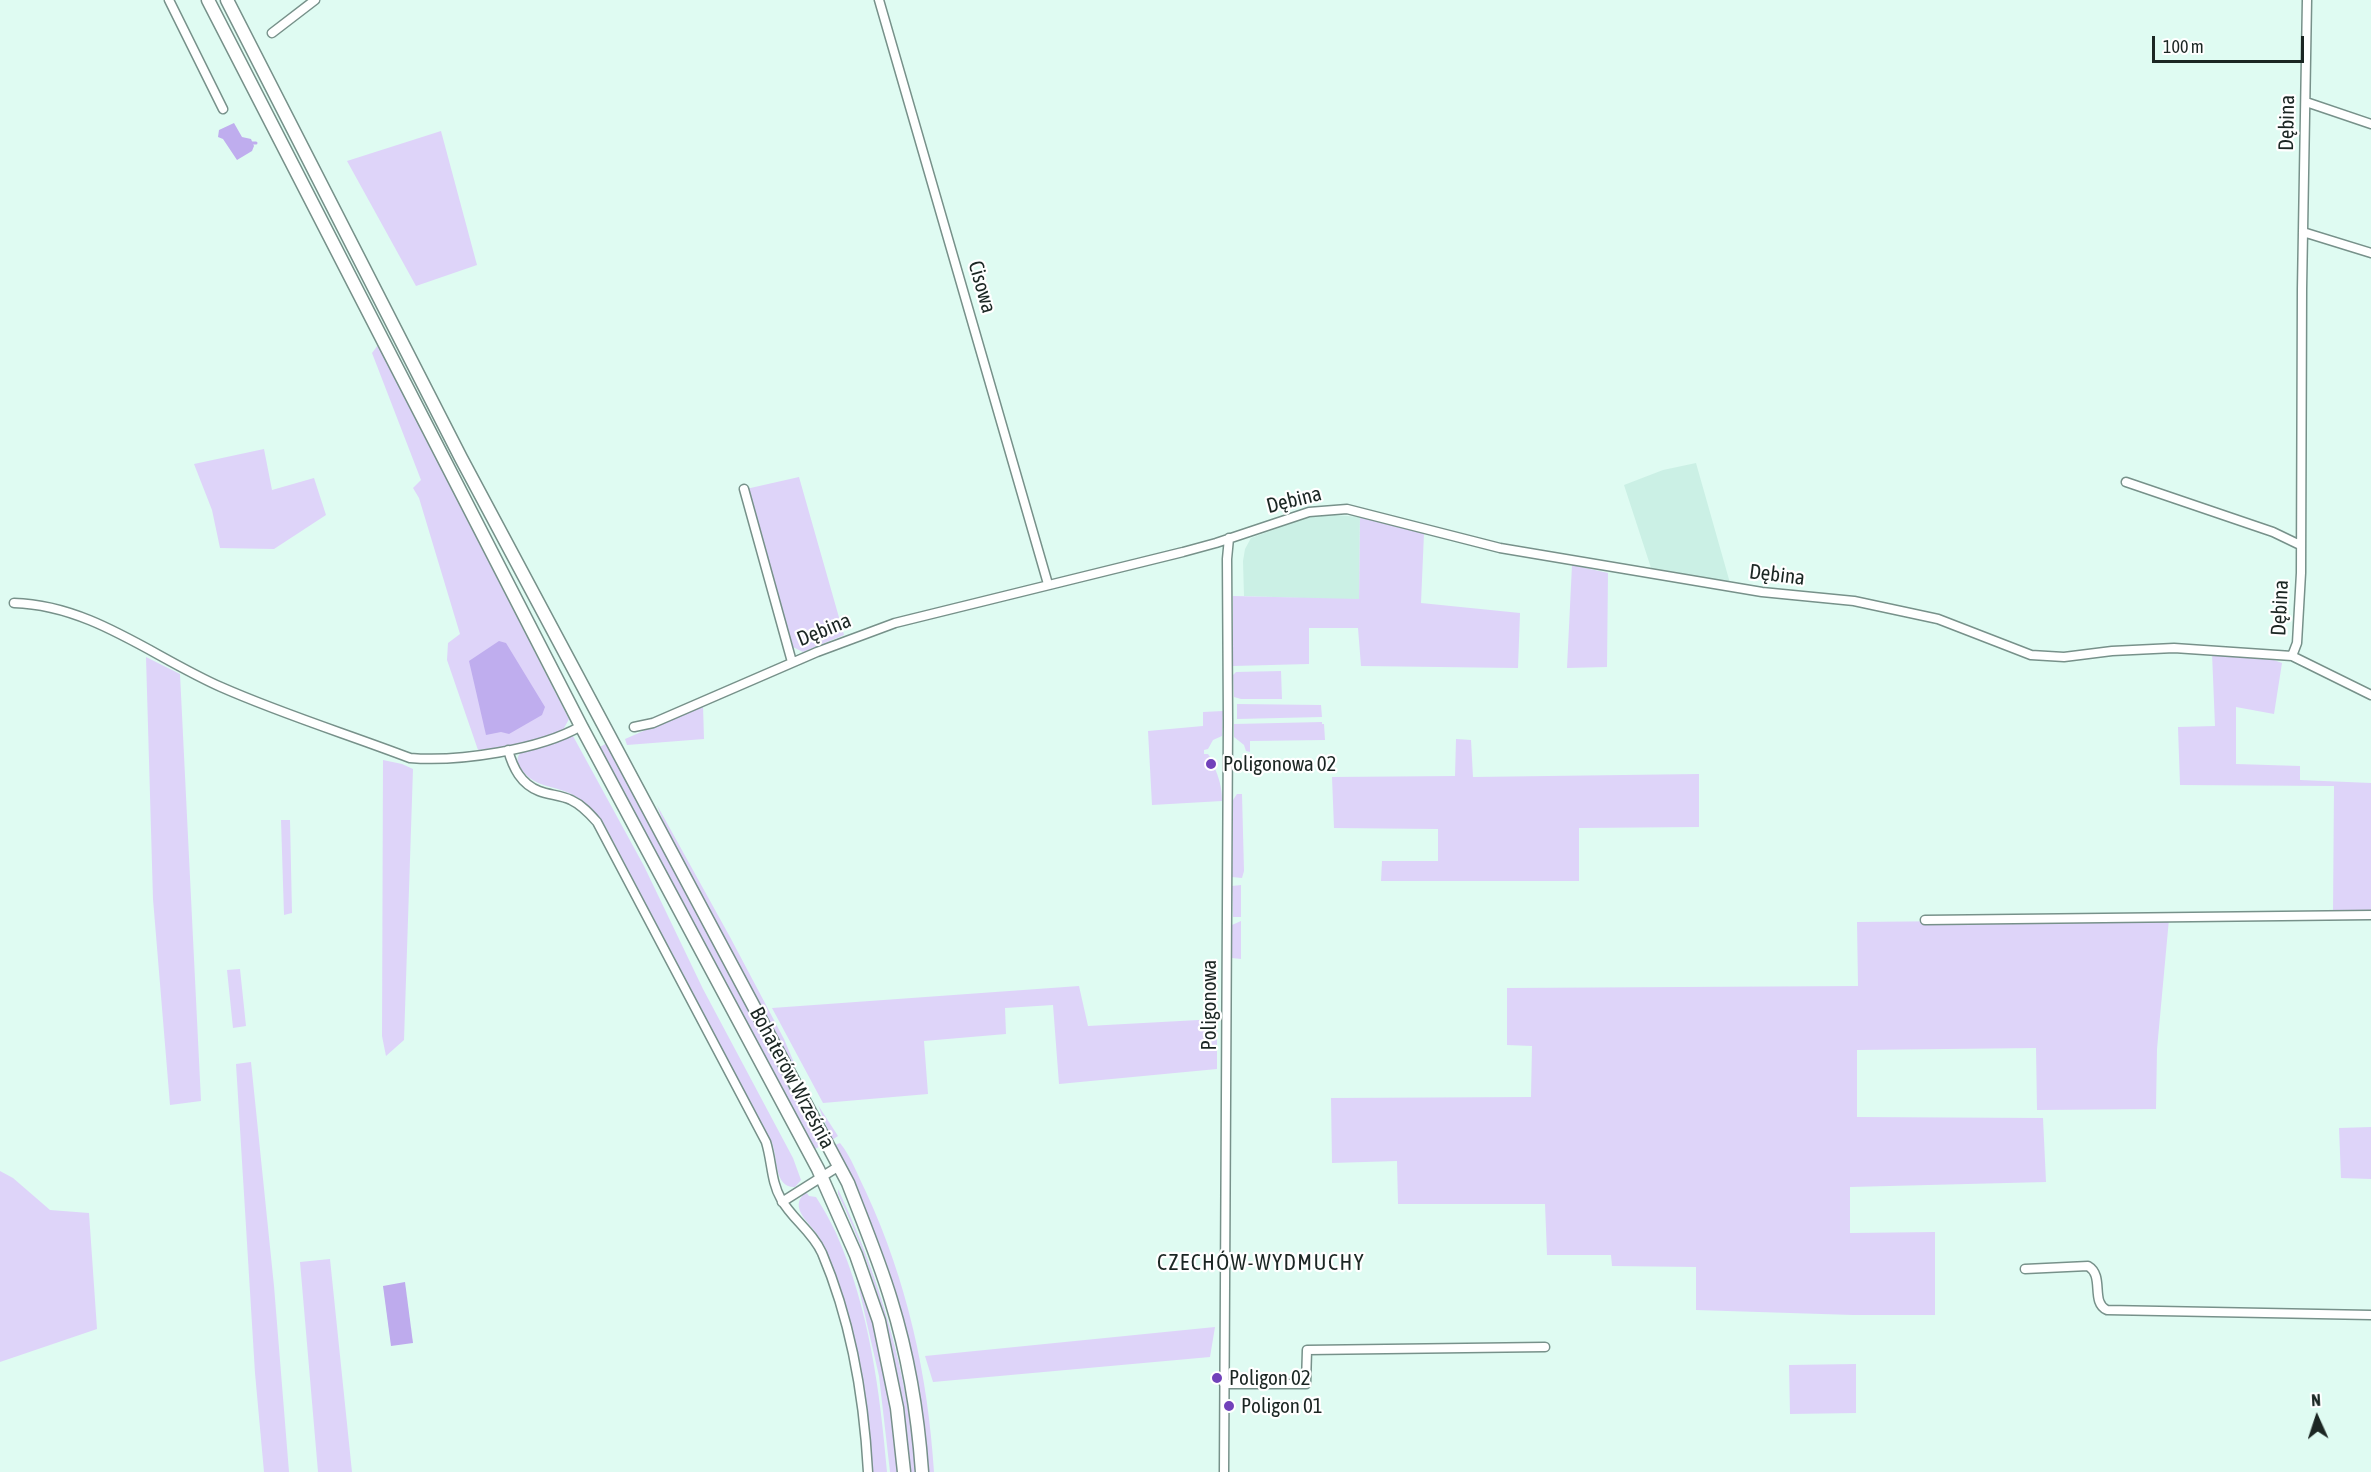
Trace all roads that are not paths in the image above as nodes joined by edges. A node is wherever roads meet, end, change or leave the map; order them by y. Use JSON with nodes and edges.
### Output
{"nodes":[{"id":1,"x":168,"y":0,"type":"edge"},
{"id":2,"x":208,"y":0,"type":"edge"},
{"id":3,"x":227,"y":0,"type":"edge"},
{"id":4,"x":315,"y":0,"type":"edge"},
{"id":5,"x":879,"y":0,"type":"edge"},
{"id":6,"x":2307,"y":0,"type":"edge"},
{"id":7,"x":272,"y":33,"type":"dead end"},
{"id":8,"x":2306,"y":102,"type":"junction"},
{"id":9,"x":223,"y":109,"type":"dead end"},
{"id":10,"x":2371,"y":124,"type":"edge"},
{"id":11,"x":2303,"y":232,"type":"junction"},
{"id":12,"x":2371,"y":253,"type":"edge"},
{"id":13,"x":2126,"y":482,"type":"dead end"},
{"id":14,"x":744,"y":489,"type":"dead end"},
{"id":15,"x":1229,"y":538,"type":"junction"},
{"id":16,"x":1216,"y":543,"type":"junction"},
{"id":17,"x":2300,"y":545,"type":"junction"},
{"id":18,"x":1227,"y":556,"type":"junction"},
{"id":19,"x":1048,"y":584,"type":"junction"},
{"id":20,"x":14,"y":603,"type":"dead end"},
{"id":21,"x":2292,"y":656,"type":"junction"},
{"id":22,"x":792,"y":662,"type":"junction"},
{"id":23,"x":2371,"y":695,"type":"edge"},
{"id":24,"x":581,"y":726,"type":"junction"},
{"id":25,"x":634,"y":727,"type":"dead end"},
{"id":26,"x":508,"y":750,"type":"junction"},
{"id":27,"x":2371,"y":915,"type":"edge"},
{"id":28,"x":1925,"y":920,"type":"dead end"},
{"id":29,"x":839,"y":1166,"type":"junction"},
{"id":30,"x":821,"y":1176,"type":"junction"},
{"id":31,"x":782,"y":1202,"type":"junction"},
{"id":32,"x":2025,"y":1269,"type":"dead end"},
{"id":33,"x":2371,"y":1315,"type":"edge"},
{"id":34,"x":1545,"y":1347,"type":"dead end"},
{"id":35,"x":1224,"y":1384,"type":"junction"},
{"id":36,"x":868,"y":1472,"type":"edge"},
{"id":37,"x":904,"y":1472,"type":"edge"},
{"id":38,"x":922,"y":1472,"type":"edge"},
{"id":39,"x":1224,"y":1472,"type":"edge"}],
"edges":[{"from":1,"to":9,"type":"street"},
{"from":2,"to":24,"type":"main road","name":"Bohaterów Września"},
{"from":3,"to":29,"type":"main road","name":"Bohaterów Września"},
{"from":4,"to":7,"type":"street"},
{"from":5,"to":19,"type":"street","name":"Cisowa"},
{"from":6,"to":8,"type":"street","name":"Dębina"},
{"from":8,"to":10,"type":"street"},
{"from":8,"to":11,"type":"street","name":"Dębina"},
{"from":11,"to":12,"type":"street"},
{"from":11,"to":17,"type":"street","name":"Dębina"},
{"from":13,"to":17,"type":"street"},
{"from":14,"to":22,"type":"street"},
{"from":15,"to":16,"type":"street","name":"Dębina"},
{"from":15,"to":18,"type":"street","name":"Poligonowa"},
{"from":15,"to":21,"type":"street","name":"Dębina"},
{"from":16,"to":18,"type":"street"},
{"from":16,"to":19,"type":"street","name":"Dębina"},
{"from":17,"to":21,"type":"street","name":"Dębina"},
{"from":18,"to":35,"type":"street","name":"Poligonowa"},
{"from":19,"to":22,"type":"street","name":"Dębina"},
{"from":20,"to":26,"type":"street"},
{"from":21,"to":23,"type":"street"},
{"from":22,"to":25,"type":"street","name":"Dębina"},
{"from":24,"to":26,"type":"street"},
{"from":24,"to":30,"type":"main road","name":"Bohaterów Września"},
{"from":26,"to":31,"type":"street"},
{"from":27,"to":28,"type":"street"},
{"from":29,"to":30,"type":"street"},
{"from":29,"to":38,"type":"main road","name":"Bohaterów Września"},
{"from":30,"to":31,"type":"street"},
{"from":30,"to":37,"type":"main road","name":"Bohaterów Września"},
{"from":31,"to":36,"type":"street"},
{"from":32,"to":33,"type":"street"},
{"from":34,"to":35,"type":"street"},
{"from":35,"to":39,"type":"street","name":"Poligonowa"}]}
